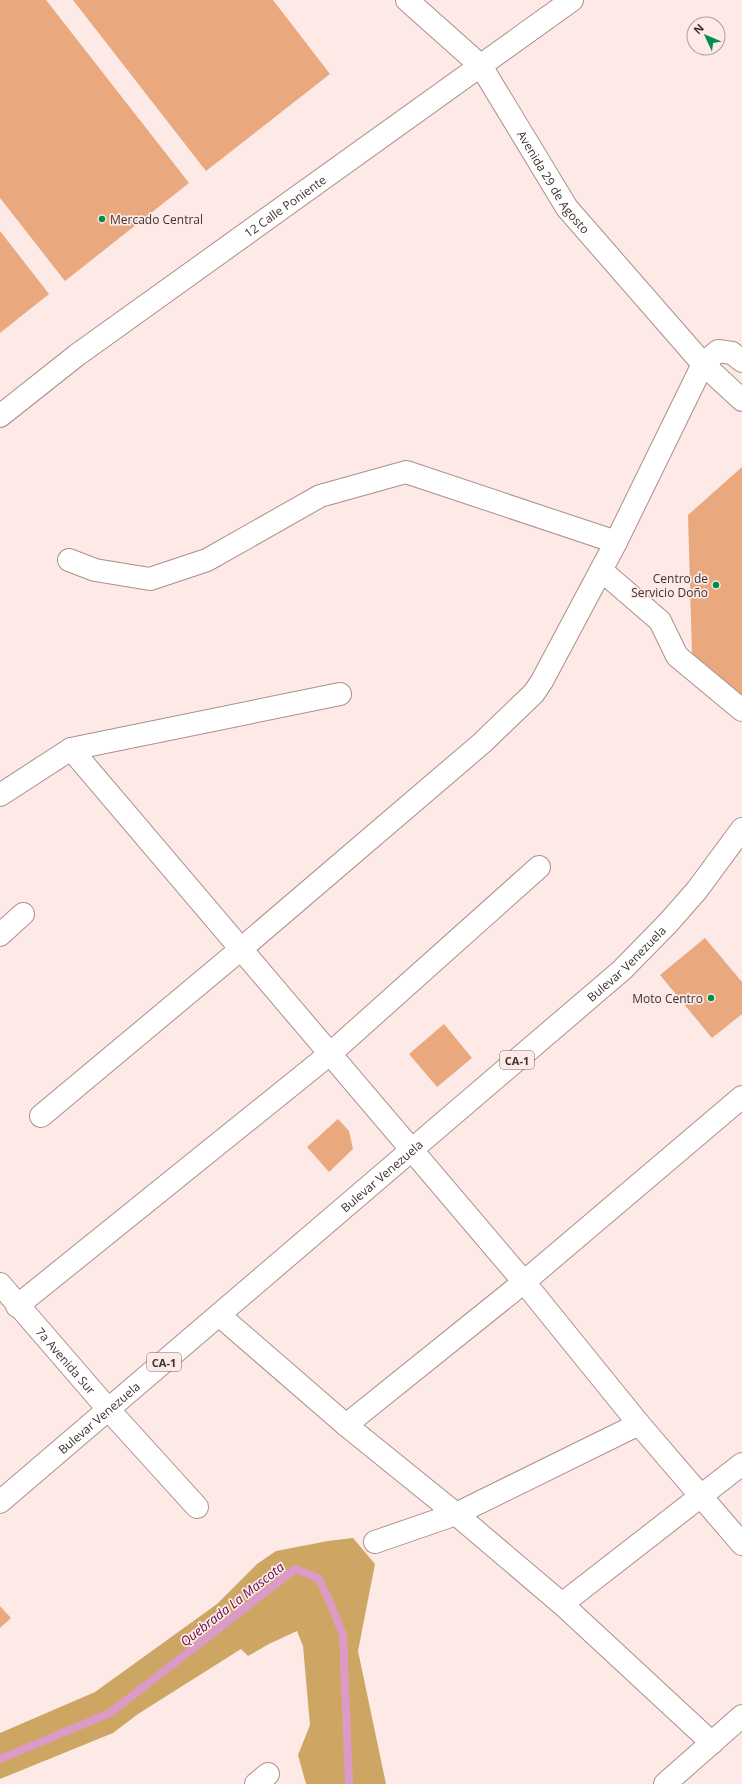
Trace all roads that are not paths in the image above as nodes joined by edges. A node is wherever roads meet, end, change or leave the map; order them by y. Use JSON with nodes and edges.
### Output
{"nodes":[{"id":1,"x":407,"y":0,"type":"edge"},
{"id":2,"x":572,"y":0,"type":"edge"},
{"id":3,"x":481,"y":66,"type":"junction"},
{"id":4,"x":742,"y":361,"type":"edge"},
{"id":5,"x":703,"y":364,"type":"junction"},
{"id":6,"x":742,"y":400,"type":"edge"},
{"id":7,"x":0,"y":416,"type":"edge"},
{"id":8,"x":616,"y":542,"type":"junction"},
{"id":9,"x":69,"y":560,"type":"dead end"},
{"id":10,"x":601,"y":570,"type":"junction"},
{"id":11,"x":340,"y":694,"type":"dead end"},
{"id":12,"x":742,"y":710,"type":"edge"},
{"id":13,"x":71,"y":749,"type":"junction"},
{"id":14,"x":0,"y":795,"type":"edge"},
{"id":15,"x":742,"y":830,"type":"edge"},
{"id":16,"x":539,"y":867,"type":"dead end"},
{"id":17,"x":23,"y":914,"type":"dead end"},
{"id":18,"x":0,"y":935,"type":"edge"},
{"id":19,"x":241,"y":948,"type":"junction"},
{"id":20,"x":331,"y":1053,"type":"junction"},
{"id":21,"x":742,"y":1097,"type":"edge"},
{"id":22,"x":41,"y":1116,"type":"dead end"},
{"id":23,"x":412,"y":1150,"type":"junction"},
{"id":24,"x":524,"y":1282,"type":"junction"},
{"id":25,"x":0,"y":1284,"type":"edge"},
{"id":26,"x":18,"y":1306,"type":"junction"},
{"id":27,"x":219,"y":1315,"type":"junction"},
{"id":28,"x":108,"y":1409,"type":"junction"},
{"id":29,"x":639,"y":1424,"type":"junction"},
{"id":30,"x":346,"y":1425,"type":"junction"},
{"id":31,"x":742,"y":1464,"type":"edge"},
{"id":32,"x":700,"y":1496,"type":"junction"},
{"id":33,"x":0,"y":1502,"type":"edge"},
{"id":34,"x":197,"y":1507,"type":"dead end"},
{"id":35,"x":456,"y":1514,"type":"junction"},
{"id":36,"x":375,"y":1542,"type":"dead end"},
{"id":37,"x":742,"y":1544,"type":"edge"},
{"id":38,"x":562,"y":1604,"type":"junction"},
{"id":39,"x":742,"y":1716,"type":"edge"},
{"id":40,"x":712,"y":1743,"type":"junction"},
{"id":41,"x":665,"y":1784,"type":"edge"}],
"edges":[{"from":1,"to":3,"type":"main road","name":"Avenida 29 de Agosto"},
{"from":2,"to":3,"type":"main road","name":"12 Calle Poniente"},
{"from":3,"to":5,"type":"main road","name":"Avenida 29 de Agosto"},
{"from":3,"to":7,"type":"main road","name":"12 Calle Poniente"},
{"from":4,"to":5,"type":"main road"},
{"from":5,"to":6,"type":"main road","name":"Avenida 29 de Agosto"},
{"from":5,"to":8,"type":"main road"},
{"from":8,"to":9,"type":"main road"},
{"from":8,"to":10,"type":"main road"},
{"from":10,"to":12,"type":"main road"},
{"from":10,"to":19,"type":"main road"},
{"from":11,"to":13,"type":"main road"},
{"from":13,"to":14,"type":"main road"},
{"from":13,"to":19,"type":"main road"},
{"from":15,"to":23,"type":"main road","name":"Bulevar Venezuela","number":"CA-1"},
{"from":16,"to":20,"type":"main road"},
{"from":17,"to":18,"type":"main road"},
{"from":19,"to":20,"type":"main road"},
{"from":19,"to":22,"type":"main road"},
{"from":20,"to":23,"type":"main road"},
{"from":20,"to":26,"type":"main road"},
{"from":21,"to":24,"type":"main road"},
{"from":23,"to":24,"type":"main road"},
{"from":23,"to":27,"type":"main road","name":"Bulevar Venezuela","number":"CA-1"},
{"from":24,"to":29,"type":"main road"},
{"from":24,"to":30,"type":"main road"},
{"from":25,"to":26,"type":"main road","name":"7a Avenida Sur"},
{"from":26,"to":28,"type":"main road","name":"7a Avenida Sur"},
{"from":27,"to":28,"type":"main road","name":"Bulevar Venezuela","number":"CA-1"},
{"from":27,"to":30,"type":"main road"},
{"from":28,"to":33,"type":"main road","name":"Bulevar Venezuela","number":"CA-1"},
{"from":28,"to":34,"type":"main road","name":"7a Avenida Sur"},
{"from":29,"to":32,"type":"main road"},
{"from":29,"to":35,"type":"main road"},
{"from":30,"to":35,"type":"main road"},
{"from":31,"to":32,"type":"main road"},
{"from":32,"to":37,"type":"main road"},
{"from":32,"to":38,"type":"main road"},
{"from":35,"to":36,"type":"main road"},
{"from":35,"to":38,"type":"main road"},
{"from":38,"to":40,"type":"main road"},
{"from":39,"to":40,"type":"main road"},
{"from":40,"to":41,"type":"main road"}]}
